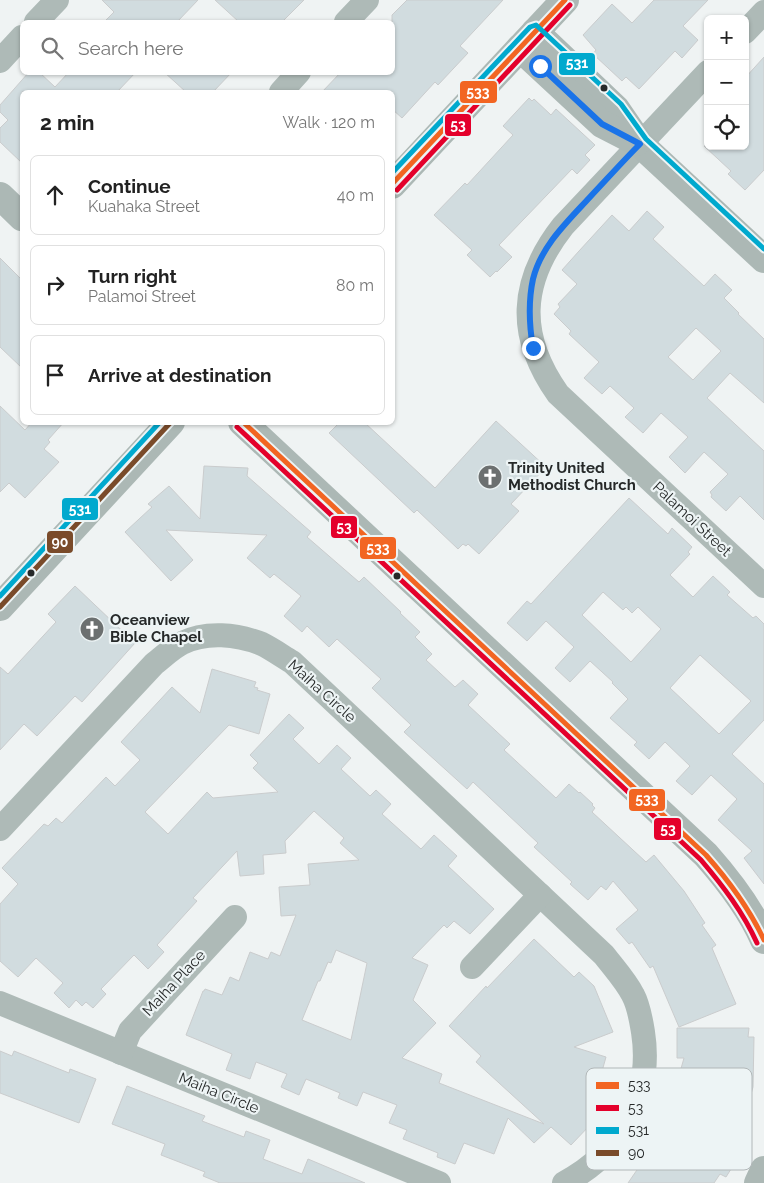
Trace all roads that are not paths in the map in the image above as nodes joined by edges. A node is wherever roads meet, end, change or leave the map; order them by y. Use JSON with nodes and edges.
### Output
{"nodes":[{"id":1,"x":57,"y":0,"type":"edge"},
{"id":2,"x":367,"y":0,"type":"edge"},
{"id":3,"x":565,"y":0,"type":"edge"},
{"id":4,"x":764,"y":12,"type":"edge"},
{"id":5,"x":38,"y":20,"type":"edge"},
{"id":6,"x":348,"y":20,"type":"edge"},
{"id":7,"x":749,"y":28,"type":"edge"},
{"id":8,"x":20,"y":39,"type":"edge"},
{"id":9,"x":528,"y":40,"type":"junction"},
{"id":10,"x":0,"y":62,"type":"edge"},
{"id":11,"x":296,"y":75,"type":"edge"},
{"id":12,"x":704,"y":76,"type":"edge"},
{"id":13,"x":283,"y":90,"type":"edge"},
{"id":14,"x":640,"y":144,"type":"junction"},
{"id":15,"x":395,"y":182,"type":"edge"},
{"id":16,"x":0,"y":196,"type":"edge"},
{"id":17,"x":20,"y":215,"type":"edge"},
{"id":18,"x":764,"y":259,"type":"edge"},
{"id":19,"x":168,"y":425,"type":"edge"},
{"id":20,"x":245,"y":425,"type":"edge"},
{"id":21,"x":764,"y":586,"type":"edge"},
{"id":22,"x":0,"y":607,"type":"edge"},
{"id":23,"x":0,"y":829,"type":"edge"},
{"id":24,"x":540,"y":895,"type":"junction"},
{"id":25,"x":235,"y":917,"type":"dead end"},
{"id":26,"x":764,"y":940,"type":"edge"},
{"id":27,"x":472,"y":967,"type":"dead end"},
{"id":28,"x":0,"y":1003,"type":"edge"},
{"id":29,"x":121,"y":1053,"type":"junction"},
{"id":30,"x":645,"y":1068,"type":"edge"},
{"id":31,"x":586,"y":1170,"type":"edge"},
{"id":32,"x":764,"y":1170,"type":"edge"},
{"id":33,"x":439,"y":1183,"type":"edge"},
{"id":34,"x":564,"y":1183,"type":"edge"},
{"id":35,"x":758,"y":1183,"type":"edge"}],
"edges":[{"from":1,"to":5,"type":"street"},
{"from":2,"to":6,"type":"street"},
{"from":3,"to":9,"type":"main road"},
{"from":4,"to":7,"type":"street"},
{"from":8,"to":10,"type":"street"},
{"from":9,"to":14,"type":"main road"},
{"from":9,"to":15,"type":"main road"},
{"from":11,"to":13,"type":"street"},
{"from":12,"to":14,"type":"street","name":"Palamoi Street"},
{"from":14,"to":18,"type":"main road"},
{"from":14,"to":21,"type":"street","name":"Palamoi Street"},
{"from":16,"to":17,"type":"main road"},
{"from":19,"to":22,"type":"main road"},
{"from":20,"to":26,"type":"main road"},
{"from":23,"to":24,"type":"street","name":"Maiha Circle"},
{"from":24,"to":27,"type":"street"},
{"from":24,"to":30,"type":"street","name":"Maiha Circle"},
{"from":25,"to":29,"type":"street","name":"Maiha Place"},
{"from":28,"to":29,"type":"street","name":"Maiha Circle"},
{"from":29,"to":33,"type":"street","name":"Maiha Circle"},
{"from":31,"to":34,"type":"street","name":"Maiha Circle"},
{"from":32,"to":35,"type":"main road"}]}
